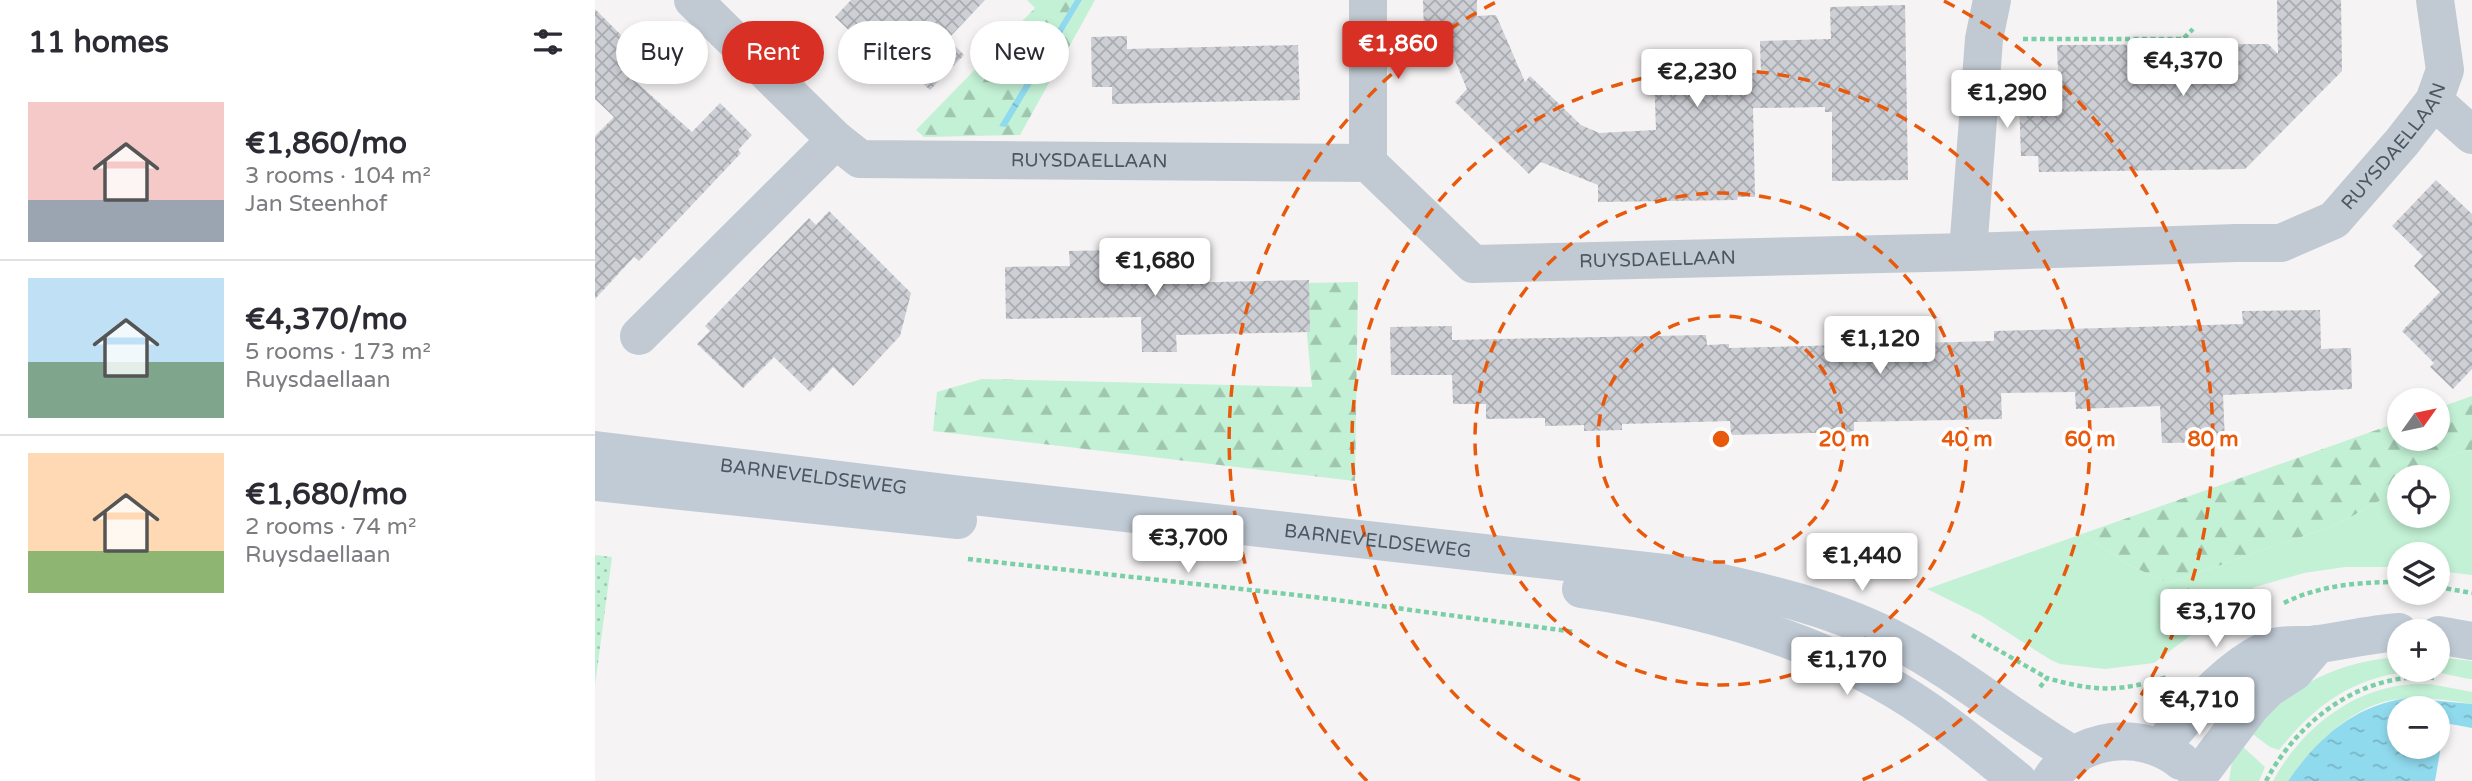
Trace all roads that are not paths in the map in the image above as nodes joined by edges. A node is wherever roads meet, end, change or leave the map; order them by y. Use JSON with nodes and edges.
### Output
{"nodes":[{"id":1,"x":693,"y":0,"type":"edge"},
{"id":2,"x":1368,"y":0,"type":"edge"},
{"id":3,"x":1992,"y":0,"type":"edge"},
{"id":4,"x":2435,"y":0,"type":"edge"},
{"id":5,"x":2440,"y":86,"type":"junction"},
{"id":6,"x":2472,"y":135,"type":"edge"},
{"id":7,"x":835,"y":139,"type":"junction"},
{"id":8,"x":1368,"y":163,"type":"junction"},
{"id":9,"x":1968,"y":252,"type":"junction"},
{"id":10,"x":639,"y":335,"type":"dead end"},
{"id":11,"x":595,"y":450,"type":"edge"},
{"id":12,"x":595,"y":482,"type":"edge"},
{"id":13,"x":2387,"y":633,"type":"edge"},
{"id":14,"x":2450,"y":637,"type":"edge"},
{"id":15,"x":2472,"y":641,"type":"edge"},
{"id":16,"x":2318,"y":645,"type":"junction"},
{"id":17,"x":2159,"y":748,"type":"junction"},
{"id":18,"x":2062,"y":769,"type":"edge"},
{"id":19,"x":2198,"y":780,"type":"edge"},
{"id":20,"x":2018,"y":781,"type":"edge"}],
"edges":[{"from":1,"to":7,"type":"street","name":"RUYSDAELLAAN"},
{"from":2,"to":8,"type":"street"},
{"from":3,"to":9,"type":"street"},
{"from":4,"to":5,"type":"street"},
{"from":5,"to":6,"type":"street"},
{"from":5,"to":9,"type":"street","name":"RUYSDAELLAAN"},
{"from":7,"to":8,"type":"street","name":"RUYSDAELLAAN"},
{"from":7,"to":10,"type":"street"},
{"from":8,"to":9,"type":"street","name":"RUYSDAELLAAN"},
{"from":11,"to":18,"type":"main road","name":"BARNEVELDSEWEG"},
{"from":12,"to":20,"type":"main road","name":"BARNEVELDSEWEG"},
{"from":13,"to":16,"type":"main road"},
{"from":14,"to":15,"type":"main road"},
{"from":16,"to":17,"type":"main road"},
{"from":16,"to":19,"type":"main road"},
{"from":17,"to":18,"type":"main road"},
{"from":17,"to":19,"type":"main road"}]}
